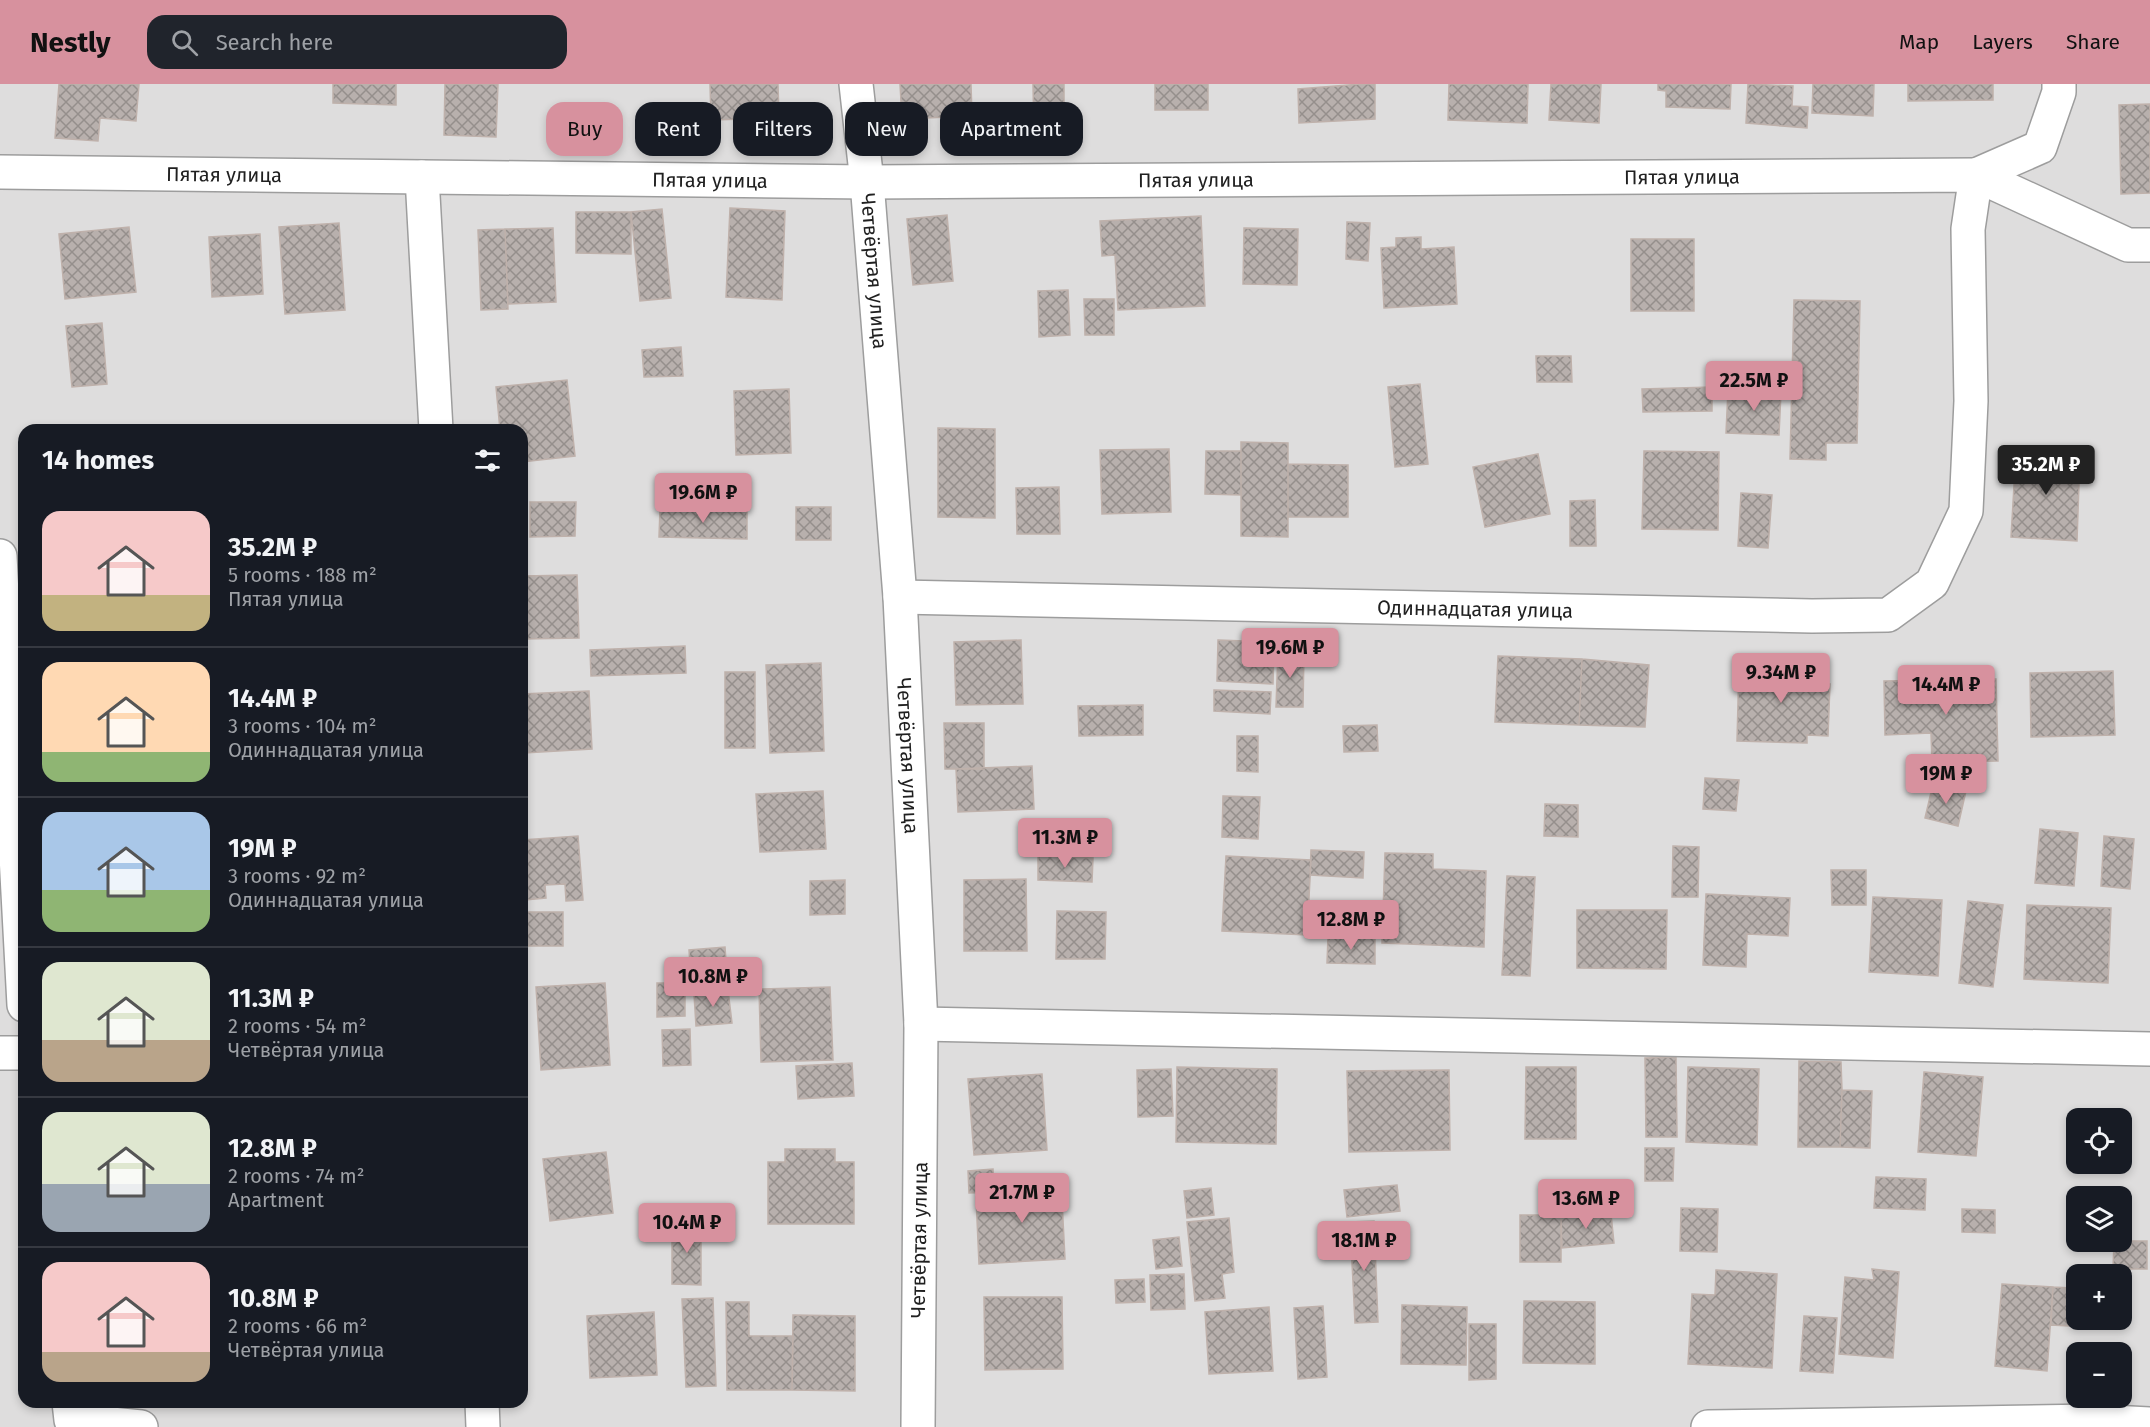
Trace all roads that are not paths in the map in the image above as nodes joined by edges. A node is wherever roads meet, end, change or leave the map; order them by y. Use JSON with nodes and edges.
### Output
{"nodes":[{"id":1,"x":856,"y":84,"type":"edge"},
{"id":2,"x":2059,"y":84,"type":"edge"},
{"id":3,"x":0,"y":172,"type":"edge"},
{"id":4,"x":1976,"y":175,"type":"junction"},
{"id":5,"x":422,"y":177,"type":"junction"},
{"id":6,"x":867,"y":182,"type":"junction"},
{"id":7,"x":2150,"y":245,"type":"edge"},
{"id":8,"x":436,"y":424,"type":"edge"},
{"id":9,"x":0,"y":556,"type":"edge"},
{"id":10,"x":900,"y":597,"type":"junction"},
{"id":11,"x":18,"y":893,"type":"edge"},
{"id":12,"x":921,"y":1024,"type":"junction"},
{"id":13,"x":2150,"y":1049,"type":"edge"},
{"id":14,"x":0,"y":1053,"type":"edge"},
{"id":15,"x":18,"y":1053,"type":"edge"},
{"id":16,"x":70,"y":1408,"type":"edge"},
{"id":17,"x":482,"y":1408,"type":"edge"},
{"id":18,"x":2090,"y":1424,"type":"edge"},
{"id":19,"x":2150,"y":1424,"type":"edge"},
{"id":20,"x":141,"y":1427,"type":"edge"},
{"id":21,"x":483,"y":1427,"type":"edge"},
{"id":22,"x":918,"y":1427,"type":"edge"},
{"id":23,"x":1708,"y":1427,"type":"edge"}],
"edges":[{"from":1,"to":6,"type":"street","name":"Четвёртая улица"},
{"from":2,"to":4,"type":"street"},
{"from":3,"to":5,"type":"street","name":"Пятая улица"},
{"from":4,"to":6,"type":"street","name":"Пятая улица"},
{"from":4,"to":7,"type":"street"},
{"from":4,"to":10,"type":"street","name":"Одиннадцатая улица"},
{"from":5,"to":6,"type":"street","name":"Пятая улица"},
{"from":5,"to":8,"type":"street"},
{"from":6,"to":10,"type":"street","name":"Четвёртая улица"},
{"from":9,"to":11,"type":"street"},
{"from":10,"to":12,"type":"street","name":"Четвёртая улица"},
{"from":12,"to":13,"type":"street"},
{"from":12,"to":22,"type":"street","name":"Четвёртая улица"},
{"from":14,"to":15,"type":"street"},
{"from":16,"to":20,"type":"street"},
{"from":17,"to":21,"type":"street"},
{"from":18,"to":19,"type":"street"},
{"from":18,"to":23,"type":"street"}]}
